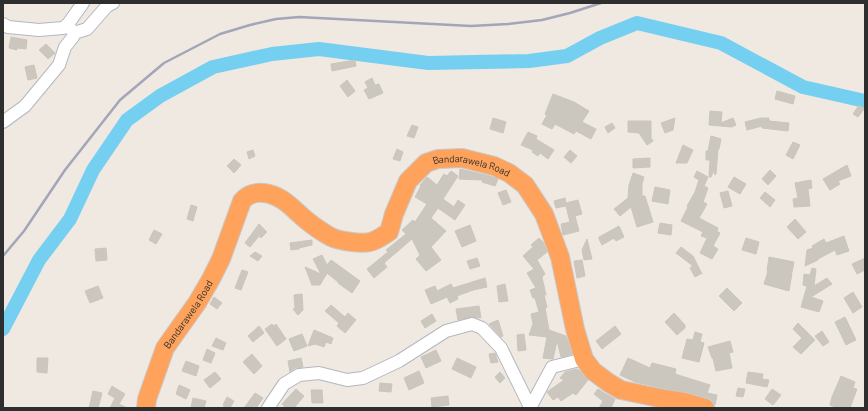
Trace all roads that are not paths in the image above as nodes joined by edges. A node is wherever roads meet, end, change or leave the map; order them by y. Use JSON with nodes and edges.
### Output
{"nodes":[{"id":1,"x":84,"y":3,"type":"edge"},
{"id":2,"x":113,"y":3,"type":"edge"},
{"id":3,"x":3,"y":24,"type":"edge"},
{"id":4,"x":71,"y":28,"type":"junction"},
{"id":5,"x":3,"y":122,"type":"edge"},
{"id":6,"x":584,"y":359,"type":"junction"},
{"id":7,"x":146,"y":408,"type":"edge"},
{"id":8,"x":268,"y":408,"type":"edge"},
{"id":9,"x":530,"y":408,"type":"edge"},
{"id":10,"x":705,"y":408,"type":"edge"}],
"edges":[{"from":1,"to":4,"type":"street"},
{"from":2,"to":4,"type":"street"},
{"from":3,"to":4,"type":"street"},
{"from":4,"to":5,"type":"street"},
{"from":6,"to":7,"type":"highway","name":"Bandarawela Road"},
{"from":6,"to":9,"type":"street"},
{"from":6,"to":10,"type":"highway","name":"Bandarawela Road"},
{"from":8,"to":9,"type":"street"}]}
